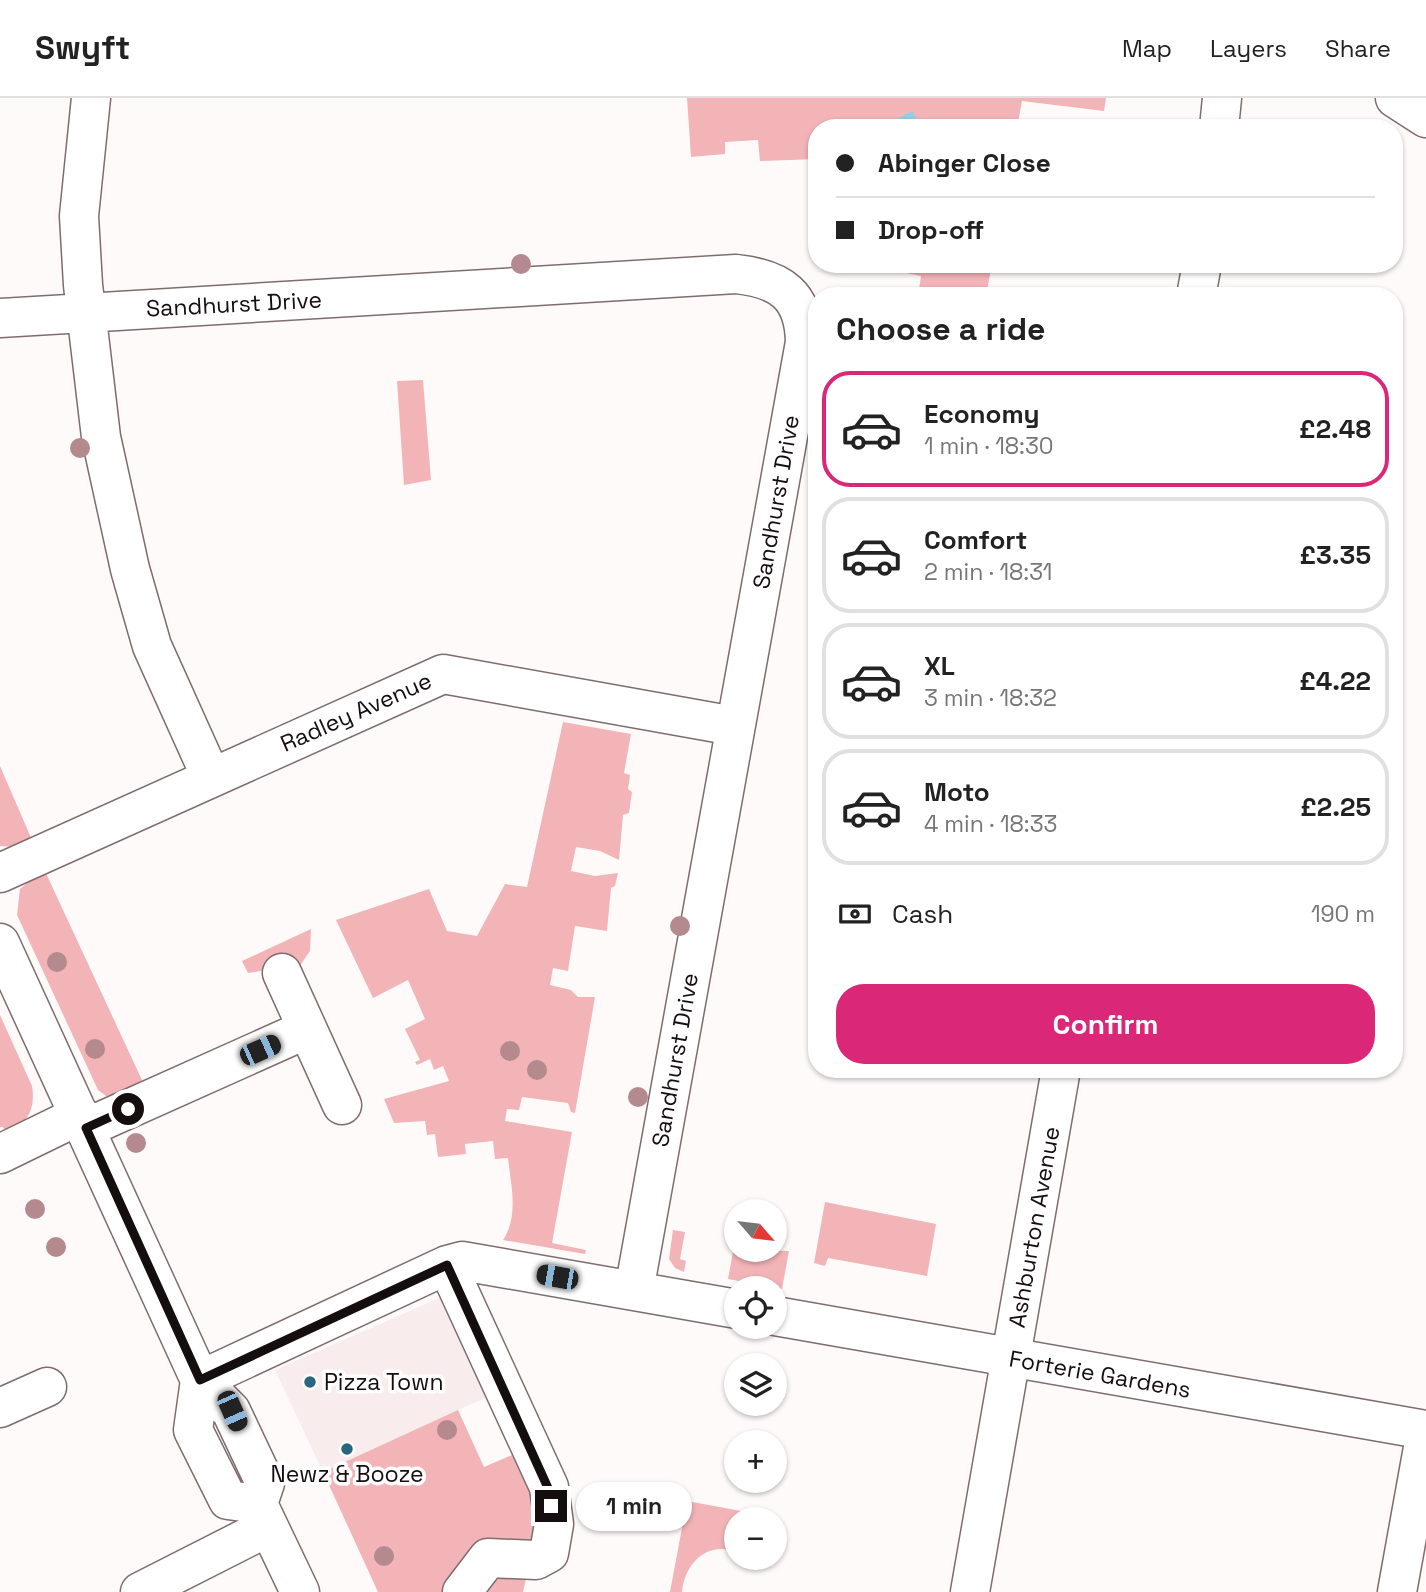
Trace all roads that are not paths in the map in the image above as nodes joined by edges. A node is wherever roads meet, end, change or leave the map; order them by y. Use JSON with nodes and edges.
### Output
{"nodes":[{"id":1,"x":92,"y":98,"type":"edge"},
{"id":2,"x":1222,"y":98,"type":"edge"},
{"id":3,"x":1395,"y":98,"type":"edge"},
{"id":4,"x":1426,"y":118,"type":"edge"},
{"id":5,"x":1220,"y":119,"type":"edge"},
{"id":6,"x":87,"y":313,"type":"junction"},
{"id":7,"x":0,"y":317,"type":"edge"},
{"id":8,"x":734,"y":726,"type":"junction"},
{"id":9,"x":211,"y":776,"type":"junction"},
{"id":10,"x":0,"y":873,"type":"edge"},
{"id":11,"x":0,"y":943,"type":"edge"},
{"id":12,"x":282,"y":973,"type":"dead end"},
{"id":13,"x":307,"y":1029,"type":"junction"},
{"id":14,"x":1059,"y":1078,"type":"edge"},
{"id":15,"x":342,"y":1105,"type":"dead end"},
{"id":16,"x":83,"y":1121,"type":"junction"},
{"id":17,"x":0,"y":1154,"type":"edge"},
{"id":18,"x":447,"y":1265,"type":"junction"},
{"id":19,"x":634,"y":1291,"type":"junction"},
{"id":20,"x":724,"y":1307,"type":"edge"},
{"id":21,"x":787,"y":1318,"type":"edge"},
{"id":22,"x":1011,"y":1359,"type":"junction"},
{"id":23,"x":200,"y":1380,"type":"junction"},
{"id":24,"x":47,"y":1387,"type":"dead end"},
{"id":25,"x":0,"y":1408,"type":"edge"},
{"id":26,"x":1426,"y":1431,"type":"edge"},
{"id":27,"x":263,"y":1515,"type":"junction"},
{"id":28,"x":141,"y":1592,"type":"edge"},
{"id":29,"x":300,"y":1592,"type":"edge"},
{"id":30,"x":462,"y":1592,"type":"edge"},
{"id":31,"x":970,"y":1592,"type":"edge"},
{"id":32,"x":1398,"y":1592,"type":"edge"}],
"edges":[{"from":1,"to":6,"type":"street"},
{"from":2,"to":5,"type":"street"},
{"from":3,"to":4,"type":"street"},
{"from":6,"to":7,"type":"street","name":"Sandhurst Drive"},
{"from":6,"to":8,"type":"street","name":"Sandhurst Drive"},
{"from":6,"to":9,"type":"street"},
{"from":8,"to":9,"type":"street","name":"Radley Avenue"},
{"from":8,"to":19,"type":"street","name":"Sandhurst Drive"},
{"from":9,"to":10,"type":"street","name":"Radley Avenue"},
{"from":11,"to":16,"type":"street"},
{"from":12,"to":13,"type":"street"},
{"from":13,"to":15,"type":"street"},
{"from":13,"to":16,"type":"street"},
{"from":14,"to":22,"type":"street","name":"Ashburton Avenue"},
{"from":16,"to":17,"type":"street"},
{"from":16,"to":23,"type":"street"},
{"from":18,"to":19,"type":"street"},
{"from":18,"to":23,"type":"street"},
{"from":18,"to":30,"type":"street"},
{"from":19,"to":20,"type":"street"},
{"from":21,"to":22,"type":"street","name":"Forterie Gardens"},
{"from":22,"to":26,"type":"street","name":"Forterie Gardens"},
{"from":22,"to":31,"type":"street","name":"Ashburton Avenue"},
{"from":23,"to":27,"type":"street"},
{"from":24,"to":25,"type":"street"},
{"from":26,"to":32,"type":"street"},
{"from":27,"to":28,"type":"street"},
{"from":27,"to":29,"type":"street"}]}
